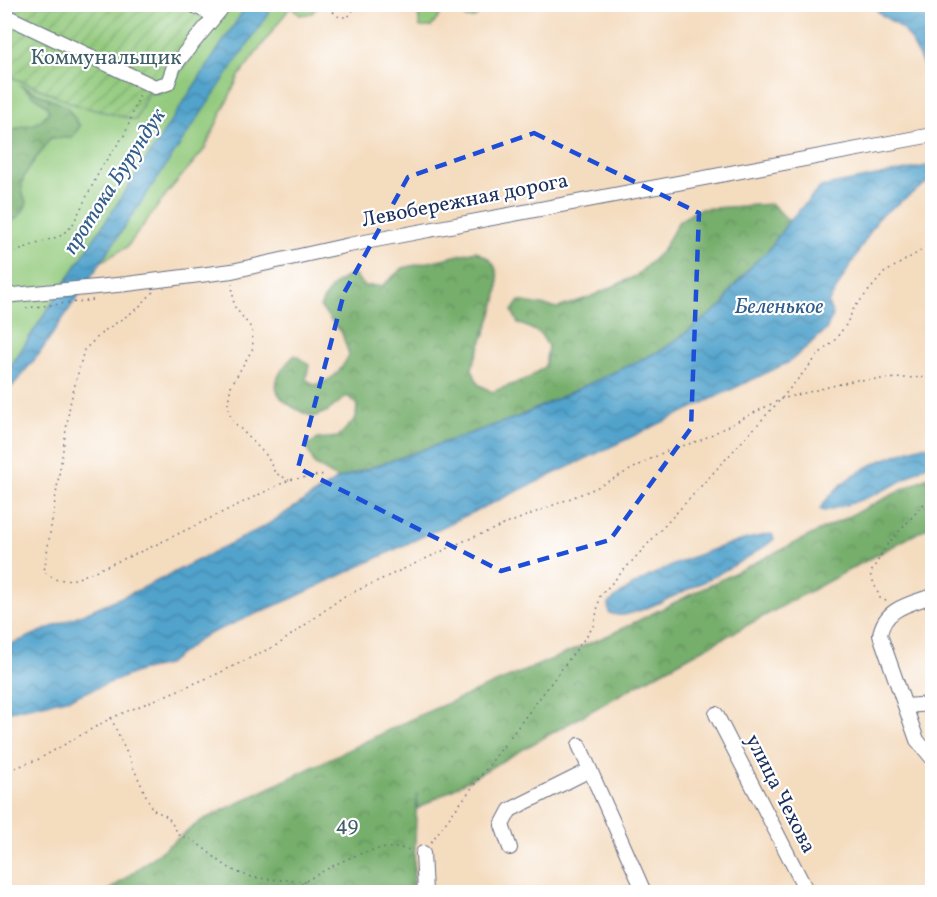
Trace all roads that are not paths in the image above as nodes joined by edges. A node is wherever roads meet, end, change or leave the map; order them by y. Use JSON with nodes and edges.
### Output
{"nodes":[{"id":1,"x":191,"y":4,"type":"edge"},
{"id":2,"x":225,"y":4,"type":"edge"},
{"id":3,"x":4,"y":15,"type":"edge"},
{"id":4,"x":214,"y":15,"type":"junction"},
{"id":5,"x":933,"y":135,"type":"edge"},
{"id":6,"x":4,"y":296,"type":"edge"},
{"id":7,"x":933,"y":596,"type":"edge"},
{"id":8,"x":933,"y":704,"type":"edge"},
{"id":9,"x":906,"y":706,"type":"junction"},
{"id":10,"x":716,"y":714,"type":"dead end"},
{"id":11,"x":579,"y":745,"type":"dead end"},
{"id":12,"x":933,"y":758,"type":"edge"},
{"id":13,"x":590,"y":770,"type":"junction"},
{"id":14,"x":510,"y":848,"type":"dead end"},
{"id":15,"x":423,"y":853,"type":"road end"},
{"id":16,"x":425,"y":892,"type":"edge"},
{"id":17,"x":645,"y":892,"type":"edge"},
{"id":18,"x":807,"y":892,"type":"edge"}],
"edges":[{"from":1,"to":4,"type":"street"},
{"from":2,"to":4,"type":"street"},
{"from":3,"to":4,"type":"street"},
{"from":5,"to":6,"type":"street","name":"Левобережная дорога"},
{"from":7,"to":9,"type":"street"},
{"from":8,"to":9,"type":"street"},
{"from":9,"to":12,"type":"street"},
{"from":10,"to":18,"type":"street","name":"улица Чехова"},
{"from":11,"to":13,"type":"street"},
{"from":13,"to":14,"type":"street"},
{"from":13,"to":17,"type":"street"},
{"from":15,"to":16,"type":"street"}]}
